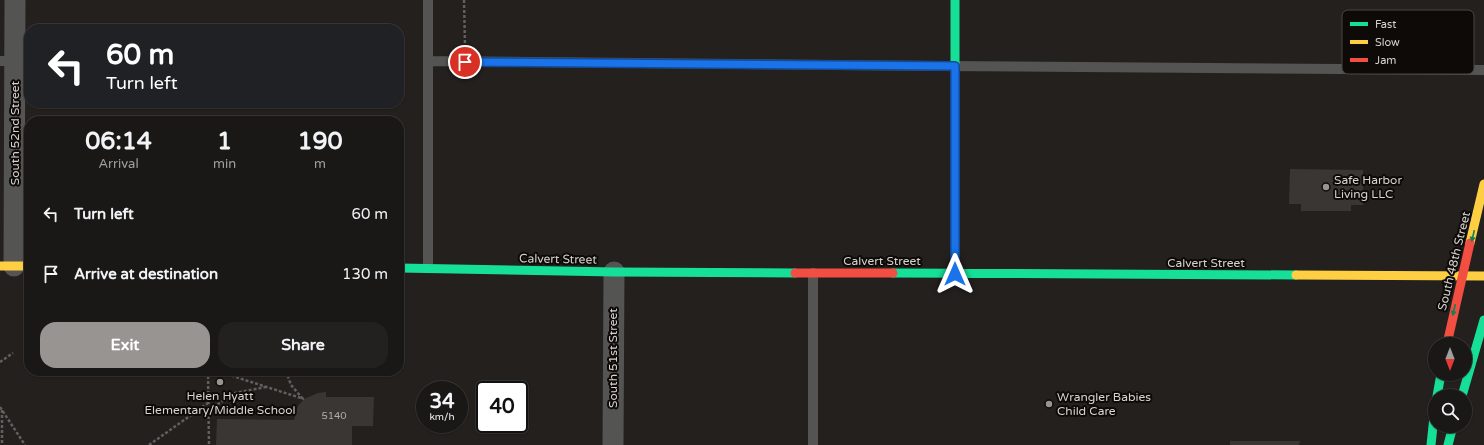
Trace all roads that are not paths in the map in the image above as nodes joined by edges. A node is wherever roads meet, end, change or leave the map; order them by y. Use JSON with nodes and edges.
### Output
{"nodes":[{"id":1,"x":15,"y":0,"type":"edge"},
{"id":2,"x":428,"y":0,"type":"edge"},
{"id":3,"x":955,"y":0,"type":"edge"},
{"id":4,"x":7,"y":61,"type":"edge"},
{"id":5,"x":428,"y":61,"type":"junction"},
{"id":6,"x":955,"y":66,"type":"junction"},
{"id":7,"x":1342,"y":69,"type":"edge"},
{"id":8,"x":1474,"y":70,"type":"edge"},
{"id":9,"x":1484,"y":70,"type":"edge"},
{"id":10,"x":1484,"y":184,"type":"edge"},
{"id":11,"x":14,"y":266,"type":"edge"},
{"id":12,"x":404,"y":268,"type":"edge"},
{"id":13,"x":428,"y":268,"type":"junction"},
{"id":14,"x":614,"y":272,"type":"junction"},
{"id":15,"x":813,"y":273,"type":"junction"},
{"id":16,"x":955,"y":274,"type":"junction"},
{"id":17,"x":1464,"y":276,"type":"junction"},
{"id":18,"x":1484,"y":276,"type":"edge"},
{"id":19,"x":1484,"y":320,"type":"edge"},
{"id":20,"x":1448,"y":337,"type":"edge"},
{"id":21,"x":1464,"y":389,"type":"edge"},
{"id":22,"x":1432,"y":433,"type":"edge"},
{"id":23,"x":1451,"y":433,"type":"edge"},
{"id":24,"x":613,"y":445,"type":"edge"},
{"id":25,"x":813,"y":445,"type":"edge"},
{"id":26,"x":1431,"y":445,"type":"edge"},
{"id":27,"x":1448,"y":445,"type":"edge"}],
"edges":[{"from":1,"to":4,"type":"street","name":"South 52nd Street"},
{"from":2,"to":5,"type":"lane"},
{"from":3,"to":6,"type":"street"},
{"from":4,"to":11,"type":"street","name":"South 52nd Street"},
{"from":5,"to":6,"type":"lane"},
{"from":5,"to":13,"type":"lane"},
{"from":6,"to":7,"type":"lane"},
{"from":6,"to":16,"type":"street"},
{"from":8,"to":9,"type":"lane"},
{"from":10,"to":17,"type":"street","name":"South 48th Street","one_way":true},
{"from":12,"to":13,"type":"street","name":"Calvert Street"},
{"from":13,"to":14,"type":"street","name":"Calvert Street"},
{"from":14,"to":15,"type":"street","name":"Calvert Street"},
{"from":14,"to":24,"type":"street","name":"South 51st Street"},
{"from":15,"to":16,"type":"street","name":"Calvert Street"},
{"from":15,"to":25,"type":"lane"},
{"from":16,"to":17,"type":"street","name":"Calvert Street"},
{"from":17,"to":18,"type":"street","name":"Calvert Street"},
{"from":17,"to":20,"type":"street","name":"South 48th Street","one_way":true},
{"from":19,"to":21,"type":"street"},
{"from":22,"to":26,"type":"street"},
{"from":23,"to":27,"type":"street"}]}
